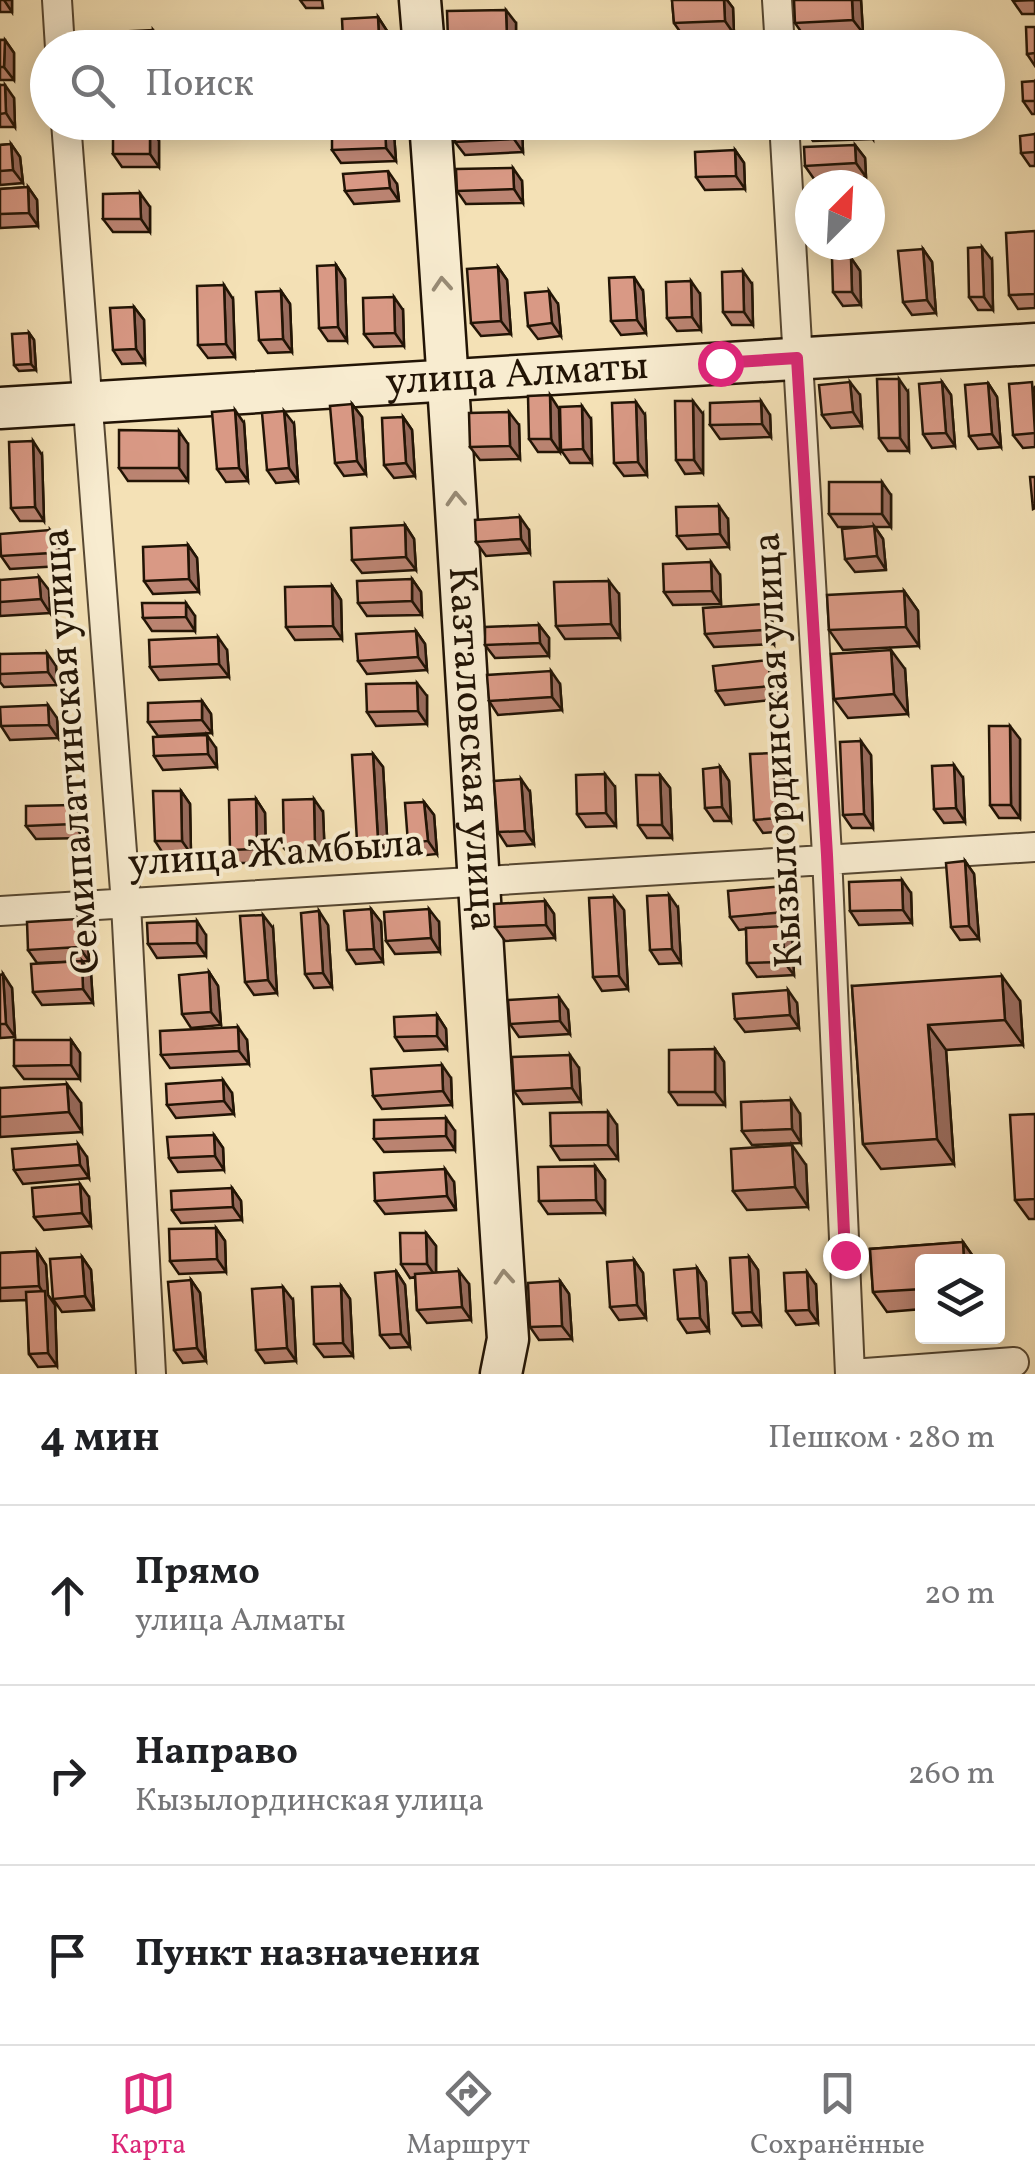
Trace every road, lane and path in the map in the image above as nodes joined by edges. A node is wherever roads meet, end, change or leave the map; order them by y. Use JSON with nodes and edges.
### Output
{"nodes":[{"id":1,"x":56,"y":0,"type":"edge"},
{"id":2,"x":420,"y":0,"type":"edge"},
{"id":3,"x":777,"y":0,"type":"edge"},
{"id":4,"x":58,"y":30,"type":"edge"},
{"id":5,"x":422,"y":30,"type":"edge"},
{"id":6,"x":779,"y":30,"type":"edge"},
{"id":7,"x":67,"y":140,"type":"edge"},
{"id":8,"x":431,"y":140,"type":"edge"},
{"id":9,"x":785,"y":140,"type":"edge"},
{"id":10,"x":1035,"y":344,"type":"edge"},
{"id":11,"x":797,"y":358,"type":"junction"},
{"id":12,"x":449,"y":381,"type":"junction"},
{"id":13,"x":87,"y":403,"type":"junction"},
{"id":14,"x":0,"y":408,"type":"edge"},
{"id":15,"x":1035,"y":848,"type":"edge"},
{"id":16,"x":827,"y":860,"type":"junction"},
{"id":17,"x":477,"y":882,"type":"junction"},
{"id":18,"x":126,"y":904,"type":"junction"},
{"id":19,"x":0,"y":911,"type":"edge"},
{"id":20,"x":1014,"y":1362,"type":"dead end"},
{"id":21,"x":150,"y":1374,"type":"edge"},
{"id":22,"x":502,"y":1374,"type":"edge"},
{"id":23,"x":851,"y":1374,"type":"edge"}],
"edges":[{"from":1,"to":4,"type":"street"},
{"from":2,"to":5,"type":"street"},
{"from":3,"to":6,"type":"street"},
{"from":7,"to":13,"type":"street","name":"Семипалатинская улица"},
{"from":12,"to":8,"type":"street","name":"Казталовская улица","one_way":true},
{"from":9,"to":11,"type":"street","name":"Кызылординская улица"},
{"from":10,"to":11,"type":"street","name":"улица Алматы"},
{"from":11,"to":12,"type":"street","name":"улица Алматы"},
{"from":11,"to":16,"type":"street","name":"Кызылординская улица"},
{"from":12,"to":13,"type":"street","name":"улица Алматы"},
{"from":17,"to":12,"type":"street","name":"Казталовская улица","one_way":true},
{"from":13,"to":14,"type":"street","name":"улица Алматы"},
{"from":13,"to":18,"type":"street","name":"Семипалатинская улица"},
{"from":15,"to":16,"type":"street","name":"улица Жамбыла"},
{"from":16,"to":17,"type":"street","name":"улица Жамбыла"},
{"from":16,"to":23,"type":"street","name":"Кызылординская улица"},
{"from":17,"to":18,"type":"street","name":"улица Жамбыла"},
{"from":22,"to":17,"type":"street","name":"Казталовская улица","one_way":true},
{"from":18,"to":19,"type":"street","name":"улица Жамбыла"},
{"from":18,"to":21,"type":"street","name":"Семипалатинская улица"},
{"from":20,"to":23,"type":"street"}]}
